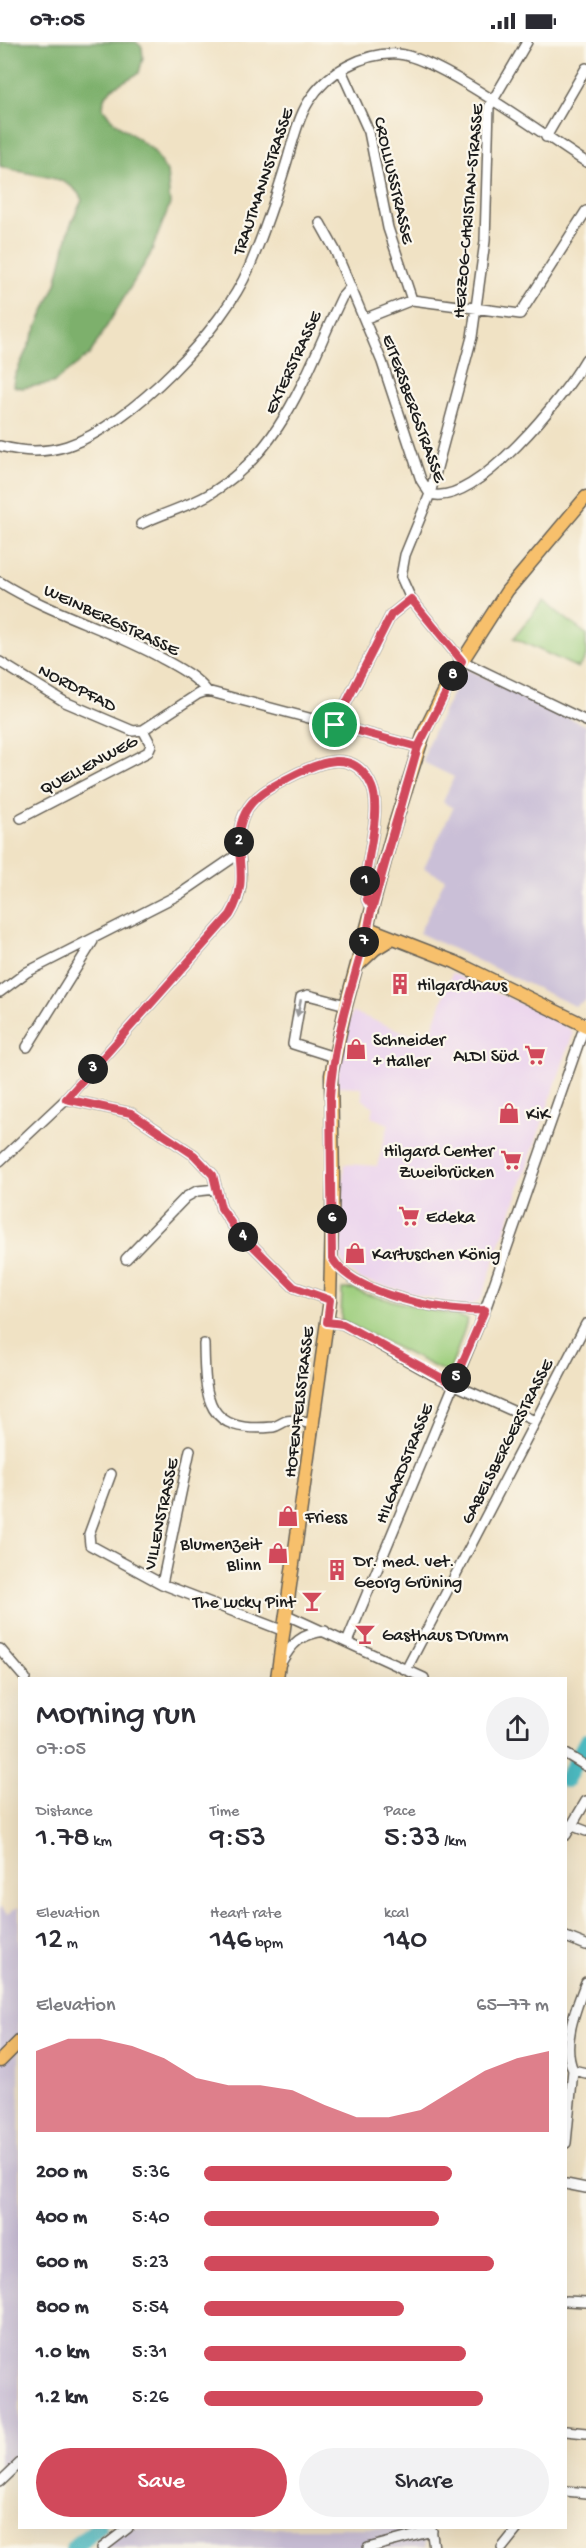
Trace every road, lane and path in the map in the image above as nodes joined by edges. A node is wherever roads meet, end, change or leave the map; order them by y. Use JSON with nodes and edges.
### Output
{"nodes":[{"id":1,"x":527,"y":42,"type":"edge"},
{"id":2,"x":586,"y":68,"type":"edge"},
{"id":3,"x":341,"y":70,"type":"junction"},
{"id":4,"x":491,"y":101,"type":"junction"},
{"id":5,"x":546,"y":137,"type":"junction"},
{"id":6,"x":586,"y":162,"type":"edge"},
{"id":7,"x":586,"y":211,"type":"edge"},
{"id":8,"x":320,"y":223,"type":"dead end"},
{"id":9,"x":350,"y":288,"type":"junction"},
{"id":10,"x":412,"y":300,"type":"junction"},
{"id":11,"x":477,"y":309,"type":"junction"},
{"id":12,"x":364,"y":319,"type":"junction"},
{"id":13,"x":586,"y":359,"type":"edge"},
{"id":14,"x":0,"y":446,"type":"edge"},
{"id":15,"x":430,"y":494,"type":"junction"},
{"id":16,"x":586,"y":497,"type":"edge"},
{"id":17,"x":141,"y":524,"type":"dead end"},
{"id":18,"x":0,"y":582,"type":"edge"},
{"id":19,"x":411,"y":599,"type":"junction"},
{"id":20,"x":462,"y":661,"type":"junction"},
{"id":21,"x":0,"y":662,"type":"edge"},
{"id":22,"x":207,"y":692,"type":"junction"},
{"id":23,"x":586,"y":721,"type":"edge"},
{"id":24,"x":335,"y":725,"type":"junction"},
{"id":25,"x":143,"y":730,"type":"junction"},
{"id":26,"x":418,"y":747,"type":"junction"},
{"id":27,"x":21,"y":818,"type":"dead end"},
{"id":28,"x":240,"y":853,"type":"junction"},
{"id":29,"x":373,"y":907,"type":"junction"},
{"id":30,"x":368,"y":928,"type":"junction"},
{"id":31,"x":96,"y":937,"type":"junction"},
{"id":32,"x":393,"y":938,"type":"junction"},
{"id":33,"x":357,"y":966,"type":"junction"},
{"id":34,"x":0,"y":992,"type":"edge"},
{"id":35,"x":346,"y":1005,"type":"junction"},
{"id":36,"x":586,"y":1024,"type":"edge"},
{"id":37,"x":27,"y":1047,"type":"dead end"},
{"id":38,"x":334,"y":1057,"type":"junction"},
{"id":39,"x":66,"y":1099,"type":"junction"},
{"id":40,"x":0,"y":1161,"type":"edge"},
{"id":41,"x":216,"y":1190,"type":"junction"},
{"id":42,"x":332,"y":1258,"type":"junction"},
{"id":43,"x":126,"y":1259,"type":"dead end"},
{"id":44,"x":330,"y":1300,"type":"junction"},
{"id":45,"x":485,"y":1310,"type":"junction"},
{"id":46,"x":327,"y":1322,"type":"junction"},
{"id":47,"x":586,"y":1324,"type":"edge"},
{"id":48,"x":204,"y":1344,"type":"dead end"},
{"id":49,"x":453,"y":1384,"type":"junction"},
{"id":50,"x":535,"y":1421,"type":"junction"},
{"id":51,"x":314,"y":1424,"type":"junction"},
{"id":52,"x":190,"y":1450,"type":"dead end"},
{"id":53,"x":111,"y":1474,"type":"dead end"},
{"id":54,"x":162,"y":1584,"type":"junction"},
{"id":55,"x":287,"y":1615,"type":"junction"},
{"id":56,"x":284,"y":1630,"type":"junction"},
{"id":57,"x":325,"y":1631,"type":"junction"},
{"id":58,"x":347,"y":1642,"type":"junction"},
{"id":59,"x":0,"y":1649,"type":"edge"},
{"id":60,"x":406,"y":1670,"type":"junction"},
{"id":61,"x":278,"y":1672,"type":"edge"},
{"id":62,"x":24,"y":1677,"type":"edge"},
{"id":63,"x":422,"y":1677,"type":"edge"},
{"id":64,"x":567,"y":1755,"type":"edge"},
{"id":65,"x":586,"y":1766,"type":"edge"},
{"id":66,"x":586,"y":1801,"type":"edge"},
{"id":67,"x":570,"y":1826,"type":"junction"},
{"id":68,"x":586,"y":1831,"type":"edge"},
{"id":69,"x":567,"y":1833,"type":"edge"},
{"id":70,"x":567,"y":1937,"type":"edge"},
{"id":71,"x":586,"y":1945,"type":"edge"},
{"id":72,"x":586,"y":1982,"type":"edge"},
{"id":73,"x":18,"y":2043,"type":"edge"},
{"id":74,"x":567,"y":2060,"type":"edge"},
{"id":75,"x":0,"y":2061,"type":"edge"},
{"id":76,"x":573,"y":2070,"type":"junction"},
{"id":77,"x":586,"y":2073,"type":"edge"},
{"id":78,"x":567,"y":2133,"type":"edge"},
{"id":79,"x":567,"y":2184,"type":"edge"},
{"id":80,"x":586,"y":2188,"type":"edge"},
{"id":81,"x":567,"y":2301,"type":"edge"},
{"id":82,"x":586,"y":2302,"type":"edge"},
{"id":83,"x":567,"y":2432,"type":"edge"},
{"id":84,"x":586,"y":2433,"type":"edge"},
{"id":85,"x":18,"y":2465,"type":"edge"},
{"id":86,"x":0,"y":2482,"type":"edge"},
{"id":87,"x":567,"y":2492,"type":"edge"},
{"id":88,"x":586,"y":2493,"type":"edge"},
{"id":89,"x":127,"y":2529,"type":"edge"},
{"id":90,"x":432,"y":2529,"type":"edge"},
{"id":91,"x":517,"y":2529,"type":"edge"},
{"id":92,"x":102,"y":2548,"type":"edge"},
{"id":93,"x":368,"y":2548,"type":"edge"},
{"id":94,"x":434,"y":2548,"type":"edge"},
{"id":95,"x":502,"y":2548,"type":"edge"}],
"edges":[{"from":1,"to":4,"type":"street","name":"HERZOG-CHRISTIAN-STRASSE"},
{"from":2,"to":5,"type":"street"},
{"from":3,"to":4,"type":"street","name":"TRAUTMANNSTRASSE"},
{"from":3,"to":10,"type":"street","name":"CROLLIUSSTRASSE"},
{"from":3,"to":14,"type":"street","name":"TRAUTMANNSTRASSE"},
{"from":4,"to":5,"type":"street","name":"TRAUTMANNSTRASSE"},
{"from":4,"to":11,"type":"street","name":"HERZOG-CHRISTIAN-STRASSE"},
{"from":5,"to":6,"type":"street","name":"TRAUTMANNSTRASSE"},
{"from":7,"to":11,"type":"street"},
{"from":8,"to":9,"type":"street","name":"EITERSBERGSTRASSE"},
{"from":9,"to":12,"type":"street","name":"EITERSBERGSTRASSE"},
{"from":9,"to":17,"type":"street","name":"EXTERSTRASSE"},
{"from":10,"to":11,"type":"street"},
{"from":10,"to":12,"type":"street"},
{"from":11,"to":15,"type":"street","name":"HERZOG-CHRISTIAN-STRASSE"},
{"from":12,"to":15,"type":"street","name":"EITERSBERGSTRASSE"},
{"from":13,"to":15,"type":"street"},
{"from":15,"to":19,"type":"street","name":"EITERSBERGSTRASSE"},
{"from":16,"to":20,"type":"main road","name":"HOFENFELSSTRASSE"},
{"from":18,"to":22,"type":"street","name":"WEINBERGSTRASSE"},
{"from":19,"to":20,"type":"street","name":"EITERSBERGSTRASSE"},
{"from":19,"to":24,"type":"street"},
{"from":20,"to":23,"type":"street"},
{"from":20,"to":26,"type":"main road","name":"HOFENFELSSTRASSE"},
{"from":21,"to":25,"type":"street","name":"NORDPFAD"},
{"from":22,"to":24,"type":"street"},
{"from":22,"to":25,"type":"street"},
{"from":24,"to":26,"type":"street"},
{"from":25,"to":27,"type":"street","name":"QUELLENWEG"},
{"from":26,"to":29,"type":"main road","name":"HOFENFELSSTRASSE"},
{"from":28,"to":29,"type":"street"},
{"from":28,"to":31,"type":"street"},
{"from":28,"to":39,"type":"street"},
{"from":29,"to":30,"type":"main road","name":"HOFENFELSSTRASSE"},
{"from":30,"to":32,"type":"main road"},
{"from":30,"to":33,"type":"main road","name":"HOFENFELSSTRASSE"},
{"from":31,"to":34,"type":"street"},
{"from":31,"to":37,"type":"street"},
{"from":32,"to":33,"type":"main road"},
{"from":32,"to":36,"type":"main road"},
{"from":33,"to":35,"type":"main road","name":"HOFENFELSSTRASSE"},
{"from":35,"to":38,"type":"main road","name":"HOFENFELSSTRASSE"},
{"from":35,"to":38,"type":"street","one_way":true},
{"from":36,"to":45,"type":"street","name":"HILGARDSTRASSE"},
{"from":38,"to":42,"type":"main road","name":"HOFENFELSSTRASSE"},
{"from":39,"to":40,"type":"street"},
{"from":39,"to":41,"type":"street"},
{"from":41,"to":43,"type":"street"},
{"from":41,"to":44,"type":"street"},
{"from":42,"to":44,"type":"main road","name":"HOFENFELSSTRASSE"},
{"from":42,"to":45,"type":"street"},
{"from":44,"to":46,"type":"main road","name":"HOFENFELSSTRASSE"},
{"from":45,"to":49,"type":"street","name":"HILGARDSTRASSE"},
{"from":46,"to":49,"type":"street"},
{"from":46,"to":51,"type":"main road","name":"HOFENFELSSTRASSE"},
{"from":47,"to":50,"type":"street","name":"GABELSBERGERSTRASSE"},
{"from":48,"to":51,"type":"street"},
{"from":49,"to":50,"type":"street"},
{"from":49,"to":58,"type":"street","name":"HILGARDSTRASSE"},
{"from":50,"to":60,"type":"street","name":"GABELSBERGERSTRASSE"},
{"from":51,"to":55,"type":"main road","name":"HOFENFELSSTRASSE"},
{"from":52,"to":54,"type":"street","name":"VILLENSTRASSE"},
{"from":53,"to":54,"type":"street"},
{"from":54,"to":56,"type":"street"},
{"from":55,"to":56,"type":"main road","name":"HOFENFELSSTRASSE"},
{"from":55,"to":57,"type":"street"},
{"from":56,"to":61,"type":"main road","name":"HOFENFELSSTRASSE"},
{"from":57,"to":58,"type":"street"},
{"from":57,"to":61,"type":"street"},
{"from":58,"to":60,"type":"street"},
{"from":59,"to":62,"type":"street"},
{"from":60,"to":63,"type":"street"},
{"from":64,"to":65,"type":"street"},
{"from":66,"to":67,"type":"street"},
{"from":67,"to":68,"type":"street"},
{"from":67,"to":69,"type":"street"},
{"from":70,"to":71,"type":"street"},
{"from":72,"to":74,"type":"street"},
{"from":73,"to":75,"type":"main road"},
{"from":74,"to":76,"type":"street"},
{"from":76,"to":77,"type":"street"},
{"from":76,"to":78,"type":"street"},
{"from":79,"to":80,"type":"street"},
{"from":81,"to":82,"type":"street"},
{"from":83,"to":84,"type":"street"},
{"from":85,"to":86,"type":"street"},
{"from":87,"to":88,"type":"street"},
{"from":89,"to":92,"type":"street"},
{"from":90,"to":93,"type":"street"},
{"from":90,"to":94,"type":"street"},
{"from":91,"to":95,"type":"street"}]}
